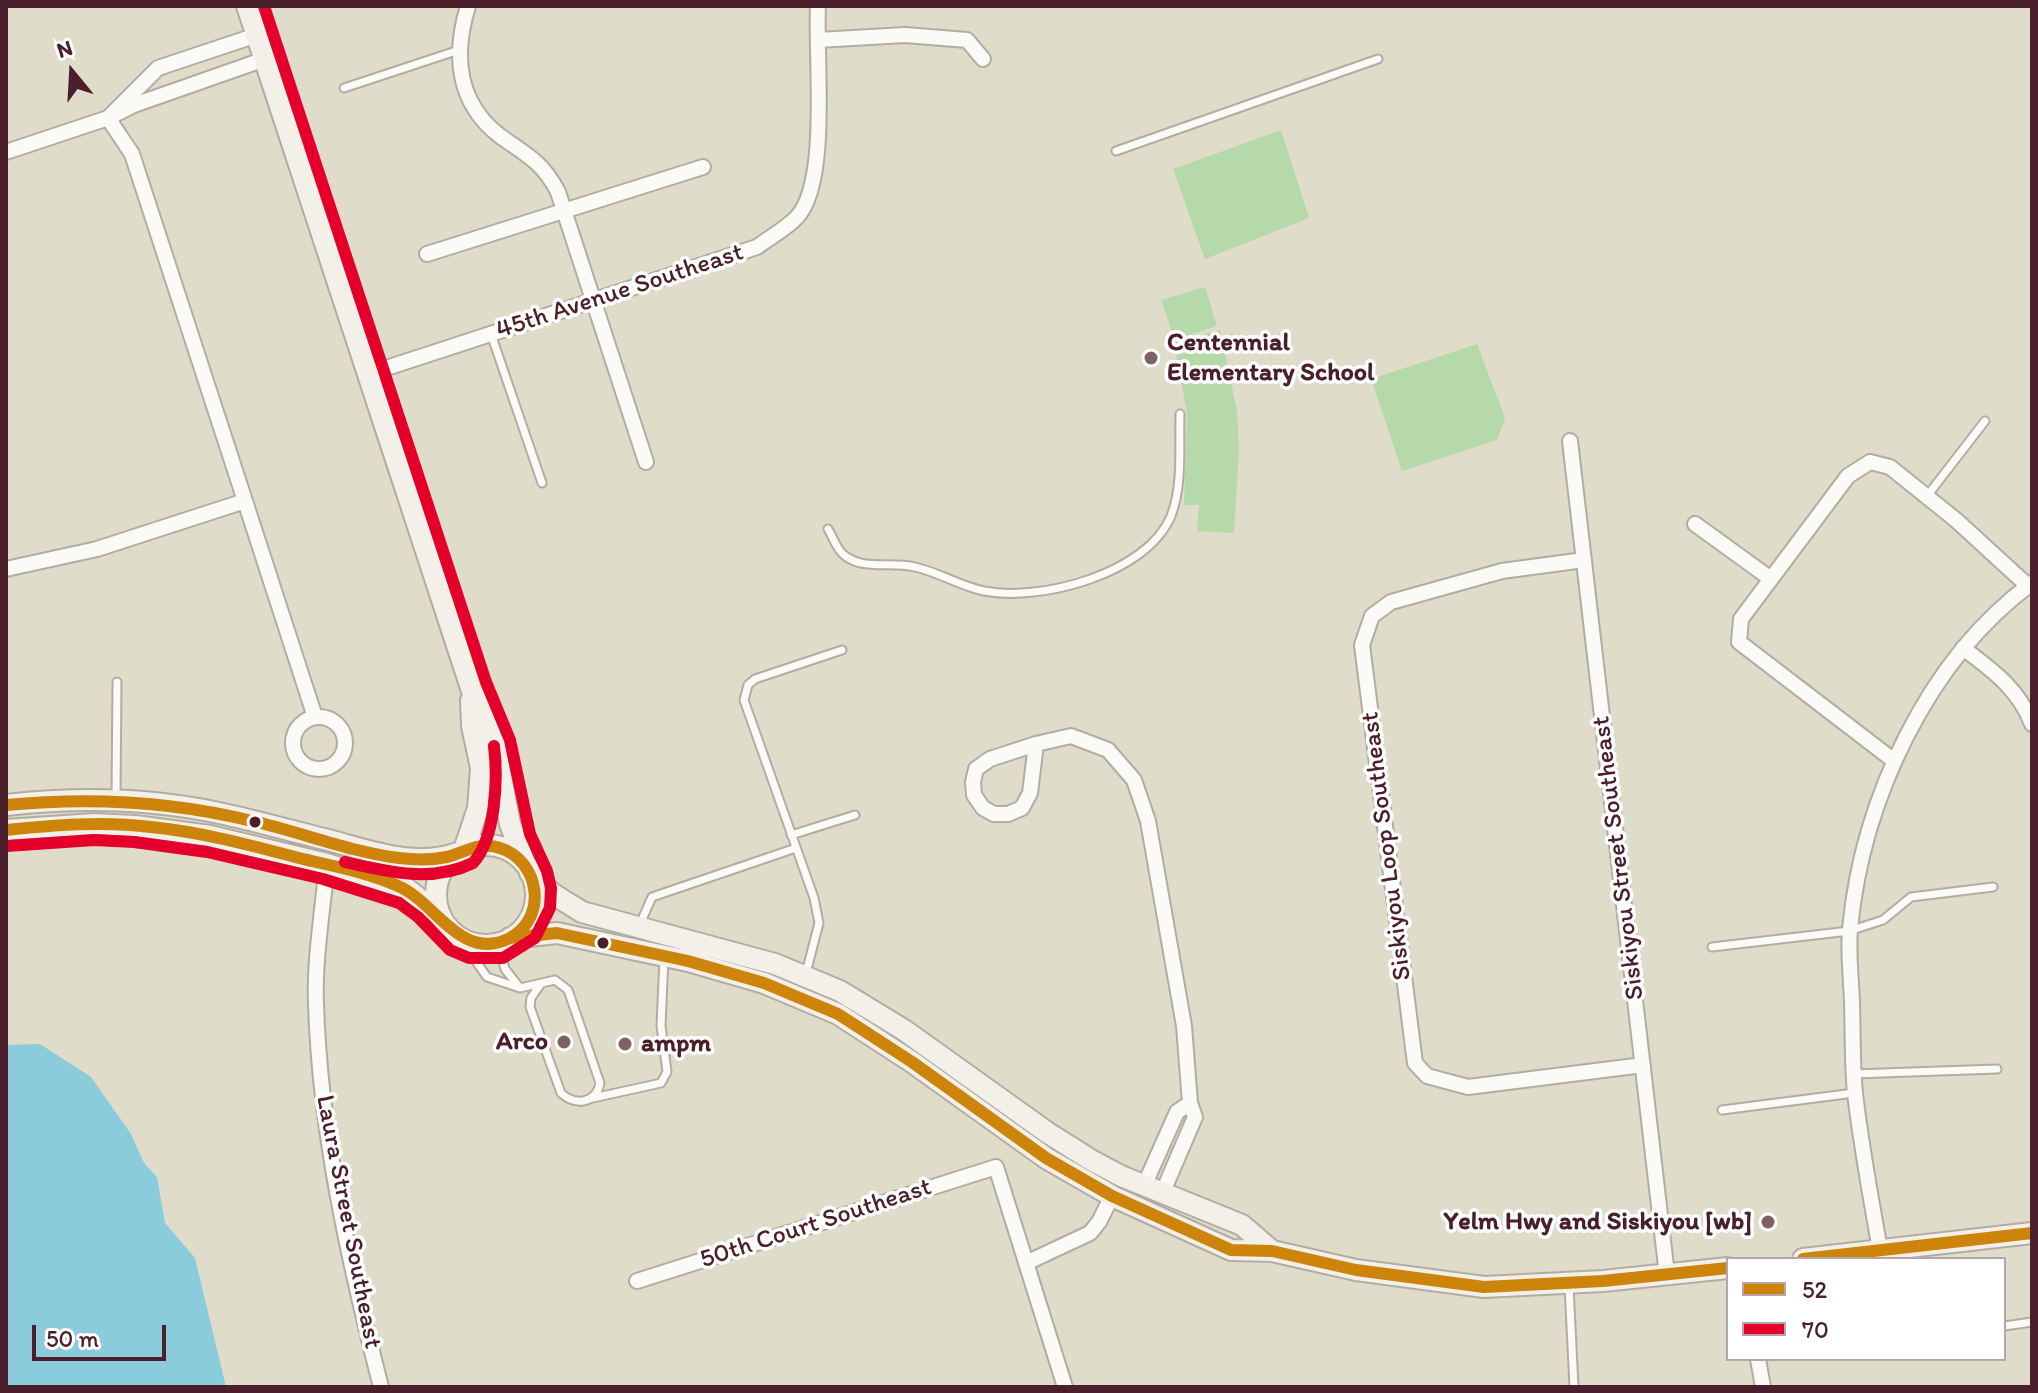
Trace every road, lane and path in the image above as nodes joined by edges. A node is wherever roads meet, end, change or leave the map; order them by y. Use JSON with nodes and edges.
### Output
{"nodes":[{"id":1,"x":247,"y":6,"type":"edge"},
{"id":2,"x":468,"y":6,"type":"edge"},
{"id":3,"x":818,"y":6,"type":"edge"},
{"id":4,"x":257,"y":35,"type":"junction"},
{"id":5,"x":818,"y":40,"type":"junction"},
{"id":6,"x":460,"y":50,"type":"junction"},
{"id":7,"x":265,"y":59,"type":"junction"},
{"id":8,"x":983,"y":59,"type":"dead end"},
{"id":9,"x":1378,"y":59,"type":"dead end"},
{"id":10,"x":344,"y":88,"type":"dead end"},
{"id":11,"x":108,"y":118,"type":"junction"},
{"id":12,"x":1116,"y":151,"type":"dead end"},
{"id":13,"x":6,"y":152,"type":"edge"},
{"id":14,"x":703,"y":167,"type":"dead end"},
{"id":15,"x":565,"y":211,"type":"junction"},
{"id":16,"x":427,"y":254,"type":"dead end"},
{"id":17,"x":593,"y":300,"type":"junction"},
{"id":18,"x":491,"y":334,"type":"junction"},
{"id":19,"x":368,"y":374,"type":"junction"},
{"id":20,"x":1180,"y":414,"type":"dead end"},
{"id":21,"x":1985,"y":421,"type":"dead end"},
{"id":22,"x":1570,"y":441,"type":"dead end"},
{"id":23,"x":646,"y":462,"type":"dead end"},
{"id":24,"x":542,"y":483,"type":"dead end"},
{"id":25,"x":1927,"y":496,"type":"junction"},
{"id":26,"x":245,"y":501,"type":"junction"},
{"id":27,"x":1695,"y":524,"type":"dead end"},
{"id":28,"x":828,"y":529,"type":"dead end"},
{"id":29,"x":1584,"y":560,"type":"junction"},
{"id":30,"x":6,"y":569,"type":"edge"},
{"id":31,"x":1771,"y":579,"type":"junction"},
{"id":32,"x":2030,"y":584,"type":"edge"},
{"id":33,"x":1963,"y":648,"type":"junction"},
{"id":34,"x":842,"y":650,"type":"dead end"},
{"id":35,"x":117,"y":682,"type":"dead end"},
{"id":36,"x":471,"y":688,"type":"junction"},
{"id":37,"x":315,"y":717,"type":"dead end"},
{"id":38,"x":2032,"y":724,"type":"edge"},
{"id":39,"x":1036,"y":744,"type":"junction"},
{"id":40,"x":1893,"y":760,"type":"junction"},
{"id":41,"x":116,"y":800,"type":"junction"},
{"id":42,"x":6,"y":805,"type":"edge"},
{"id":43,"x":855,"y":815,"type":"dead end"},
{"id":44,"x":6,"y":830,"type":"edge"},
{"id":45,"x":791,"y":835,"type":"junction"},
{"id":46,"x":796,"y":848,"type":"junction"},
{"id":47,"x":461,"y":852,"type":"junction"},
{"id":48,"x":327,"y":864,"type":"junction"},
{"id":49,"x":528,"y":868,"type":"junction"},
{"id":50,"x":1993,"y":887,"type":"dead end"},
{"id":51,"x":441,"y":916,"type":"junction"},
{"id":52,"x":639,"y":927,"type":"junction"},
{"id":53,"x":1849,"y":931,"type":"junction"},
{"id":54,"x":458,"y":936,"type":"junction"},
{"id":55,"x":504,"y":940,"type":"junction"},
{"id":56,"x":1712,"y":947,"type":"dead end"},
{"id":57,"x":665,"y":956,"type":"junction"},
{"id":58,"x":806,"y":976,"type":"junction"},
{"id":59,"x":540,"y":985,"type":"junction"},
{"id":60,"x":520,"y":988,"type":"junction"},
{"id":61,"x":1643,"y":1065,"type":"junction"},
{"id":62,"x":1997,"y":1069,"type":"dead end"},
{"id":63,"x":1854,"y":1074,"type":"junction"},
{"id":64,"x":1855,"y":1093,"type":"junction"},
{"id":65,"x":592,"y":1098,"type":"junction"},
{"id":66,"x":1722,"y":1110,"type":"dead end"},
{"id":67,"x":1153,"y":1190,"type":"junction"},
{"id":68,"x":1112,"y":1196,"type":"junction"},
{"id":69,"x":2032,"y":1233,"type":"edge"},
{"id":70,"x":1880,"y":1250,"type":"junction"},
{"id":71,"x":1272,"y":1251,"type":"junction"},
{"id":72,"x":1931,"y":1252,"type":"edge"},
{"id":73,"x":1820,"y":1257,"type":"edge"},
{"id":74,"x":1026,"y":1263,"type":"junction"},
{"id":75,"x":1726,"y":1268,"type":"edge"},
{"id":76,"x":1667,"y":1275,"type":"junction"},
{"id":77,"x":637,"y":1281,"type":"dead end"},
{"id":78,"x":1568,"y":1284,"type":"junction"},
{"id":79,"x":2032,"y":1322,"type":"edge"},
{"id":80,"x":2006,"y":1326,"type":"edge"},
{"id":81,"x":1758,"y":1361,"type":"edge"},
{"id":82,"x":381,"y":1387,"type":"edge"},
{"id":83,"x":1065,"y":1387,"type":"edge"},
{"id":84,"x":1574,"y":1387,"type":"edge"},
{"id":85,"x":1763,"y":1387,"type":"edge"}],
"edges":[{"from":1,"to":4,"type":"main road"},
{"from":2,"to":6,"type":"street"},
{"from":3,"to":5,"type":"street","name":"45th Avenue Southeast"},
{"from":4,"to":7,"type":"main road"},
{"from":4,"to":11,"type":"street"},
{"from":5,"to":8,"type":"street"},
{"from":5,"to":17,"type":"street","name":"45th Avenue Southeast"},
{"from":6,"to":10,"type":"lane"},
{"from":6,"to":15,"type":"street"},
{"from":7,"to":11,"type":"street"},
{"from":7,"to":19,"type":"main road"},
{"from":9,"to":12,"type":"lane"},
{"from":11,"to":13,"type":"street"},
{"from":11,"to":26,"type":"street"},
{"from":14,"to":15,"type":"street"},
{"from":15,"to":16,"type":"street"},
{"from":15,"to":17,"type":"street"},
{"from":17,"to":18,"type":"street","name":"45th Avenue Southeast"},
{"from":17,"to":23,"type":"street"},
{"from":18,"to":19,"type":"street","name":"45th Avenue Southeast"},
{"from":18,"to":24,"type":"lane"},
{"from":19,"to":36,"type":"main road"},
{"from":20,"to":28,"type":"lane"},
{"from":21,"to":25,"type":"lane"},
{"from":22,"to":29,"type":"street","name":"Siskiyou Street Southeast"},
{"from":25,"to":31,"type":"street"},
{"from":25,"to":32,"type":"street"},
{"from":26,"to":30,"type":"street"},
{"from":26,"to":37,"type":"street"},
{"from":27,"to":31,"type":"street"},
{"from":29,"to":61,"type":"street","name":"Siskiyou Street Southeast"},
{"from":29,"to":61,"type":"street","name":"Siskiyou Loop Southeast"},
{"from":31,"to":40,"type":"street"},
{"from":32,"to":33,"type":"street"},
{"from":33,"to":38,"type":"street"},
{"from":33,"to":40,"type":"street"},
{"from":34,"to":45,"type":"lane"},
{"from":35,"to":41,"type":"lane"},
{"from":36,"to":47,"type":"main road"},
{"from":36,"to":49,"type":"main road"},
{"from":39,"to":39,"type":"street"},
{"from":39,"to":67,"type":"street"},
{"from":40,"to":53,"type":"street"},
{"from":41,"to":42,"type":"main road"},
{"from":41,"to":47,"type":"main road"},
{"from":43,"to":45,"type":"lane"},
{"from":44,"to":48,"type":"main road"},
{"from":45,"to":46,"type":"lane"},
{"from":46,"to":52,"type":"lane"},
{"from":46,"to":58,"type":"lane"},
{"from":47,"to":49,"type":"main road"},
{"from":47,"to":51,"type":"main road"},
{"from":48,"to":51,"type":"main road"},
{"from":48,"to":82,"type":"street","name":"Laura Street Southeast"},
{"from":49,"to":52,"type":"main road"},
{"from":49,"to":55,"type":"main road"},
{"from":50,"to":53,"type":"lane"},
{"from":51,"to":54,"type":"main road"},
{"from":52,"to":58,"type":"main road"},
{"from":53,"to":56,"type":"lane"},
{"from":53,"to":63,"type":"street"},
{"from":54,"to":55,"type":"main road"},
{"from":54,"to":60,"type":"lane"},
{"from":55,"to":57,"type":"main road"},
{"from":55,"to":60,"type":"lane"},
{"from":57,"to":65,"type":"lane"},
{"from":57,"to":68,"type":"main road"},
{"from":58,"to":67,"type":"main road"},
{"from":59,"to":60,"type":"lane"},
{"from":59,"to":65,"type":"lane"},
{"from":59,"to":65,"type":"lane"},
{"from":61,"to":76,"type":"street","name":"Siskiyou Street Southeast"},
{"from":62,"to":63,"type":"lane"},
{"from":63,"to":64,"type":"street"},
{"from":64,"to":66,"type":"lane"},
{"from":64,"to":70,"type":"street"},
{"from":67,"to":71,"type":"main road"},
{"from":68,"to":71,"type":"main road"},
{"from":68,"to":74,"type":"street"},
{"from":69,"to":72,"type":"main road"},
{"from":70,"to":72,"type":"main road"},
{"from":70,"to":73,"type":"main road"},
{"from":71,"to":78,"type":"main road"},
{"from":74,"to":77,"type":"street","name":"50th Court Southeast"},
{"from":74,"to":83,"type":"street"},
{"from":75,"to":76,"type":"main road"},
{"from":76,"to":78,"type":"main road"},
{"from":78,"to":84,"type":"lane"},
{"from":79,"to":80,"type":"lane"},
{"from":81,"to":85,"type":"street"}]}
